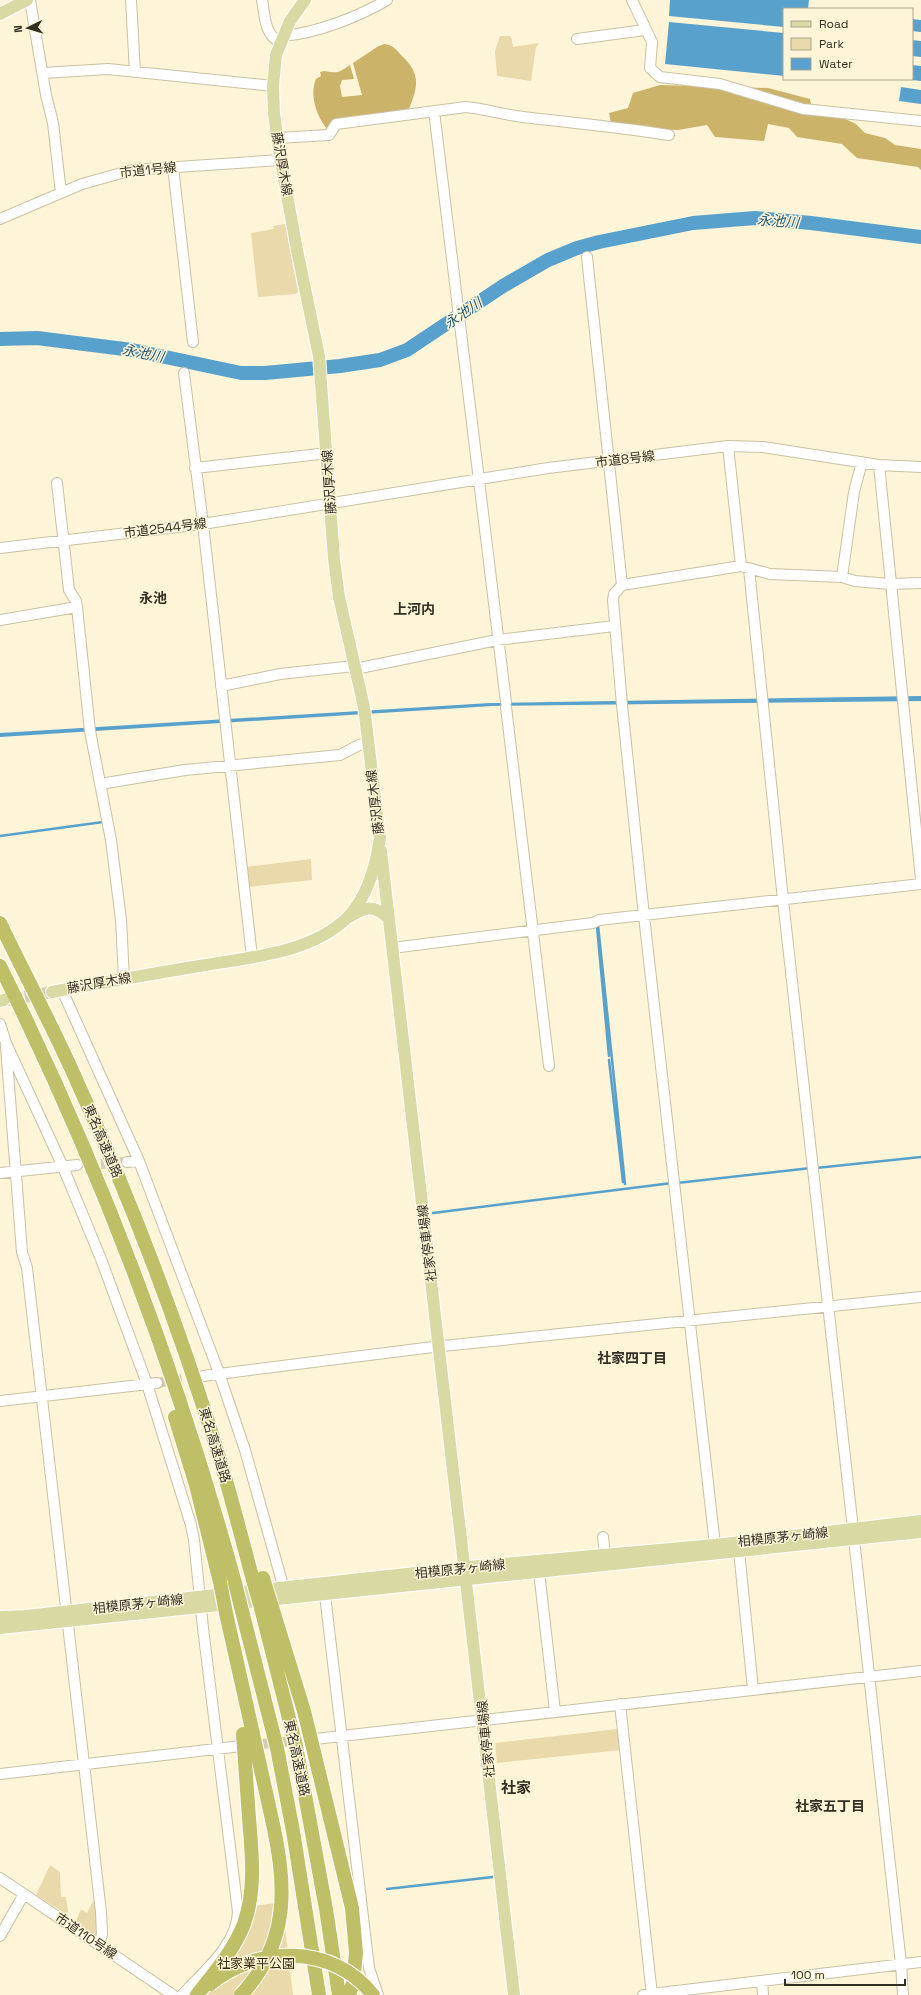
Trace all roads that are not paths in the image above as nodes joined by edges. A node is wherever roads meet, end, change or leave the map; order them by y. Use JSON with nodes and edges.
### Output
{"nodes":[{"id":1,"x":27,"y":0,"type":"edge"},
{"id":2,"x":30,"y":0,"type":"edge"},
{"id":3,"x":131,"y":0,"type":"edge"},
{"id":4,"x":262,"y":0,"type":"edge"},
{"id":5,"x":305,"y":0,"type":"edge"},
{"id":6,"x":387,"y":0,"type":"edge"},
{"id":7,"x":632,"y":0,"type":"edge"},
{"id":8,"x":0,"y":14,"type":"edge"},
{"id":9,"x":645,"y":30,"type":"junction"},
{"id":10,"x":282,"y":39,"type":"junction"},
{"id":11,"x":578,"y":39,"type":"dead end"},
{"id":12,"x":135,"y":72,"type":"junction"},
{"id":13,"x":43,"y":73,"type":"junction"},
{"id":14,"x":273,"y":86,"type":"junction"},
{"id":15,"x":434,"y":111,"type":"junction"},
{"id":16,"x":921,"y":121,"type":"edge"},
{"id":17,"x":669,"y":135,"type":"dead end"},
{"id":18,"x":277,"y":138,"type":"junction"},
{"id":19,"x":281,"y":160,"type":"junction"},
{"id":20,"x":173,"y":167,"type":"junction"},
{"id":21,"x":61,"y":193,"type":"junction"},
{"id":22,"x":0,"y":220,"type":"edge"},
{"id":23,"x":587,"y":257,"type":"dead end"},
{"id":24,"x":193,"y":342,"type":"dead end"},
{"id":25,"x":184,"y":373,"type":"dead end"},
{"id":26,"x":728,"y":446,"type":"junction"},
{"id":27,"x":328,"y":453,"type":"junction"},
{"id":28,"x":608,"y":461,"type":"junction"},
{"id":29,"x":862,"y":462,"type":"junction"},
{"id":30,"x":879,"y":465,"type":"junction"},
{"id":31,"x":921,"y":467,"type":"edge"},
{"id":32,"x":195,"y":468,"type":"junction"},
{"id":33,"x":479,"y":480,"type":"junction"},
{"id":34,"x":57,"y":483,"type":"dead end"},
{"id":35,"x":330,"y":503,"type":"junction"},
{"id":36,"x":203,"y":524,"type":"junction"},
{"id":37,"x":64,"y":540,"type":"junction"},
{"id":38,"x":0,"y":548,"type":"edge"},
{"id":39,"x":745,"y":567,"type":"junction"},
{"id":40,"x":842,"y":577,"type":"junction"},
{"id":41,"x":921,"y":583,"type":"edge"},
{"id":42,"x":890,"y":584,"type":"junction"},
{"id":43,"x":622,"y":585,"type":"junction"},
{"id":44,"x":77,"y":607,"type":"junction"},
{"id":45,"x":0,"y":620,"type":"edge"},
{"id":46,"x":614,"y":626,"type":"junction"},
{"id":47,"x":497,"y":640,"type":"junction"},
{"id":48,"x":355,"y":668,"type":"junction"},
{"id":49,"x":221,"y":686,"type":"junction"},
{"id":50,"x":368,"y":743,"type":"junction"},
{"id":51,"x":230,"y":765,"type":"junction"},
{"id":52,"x":100,"y":784,"type":"junction"},
{"id":53,"x":380,"y":838,"type":"junction"},
{"id":54,"x":921,"y":879,"type":"edge"},
{"id":55,"x":921,"y":884,"type":"edge"},
{"id":56,"x":362,"y":896,"type":"junction"},
{"id":57,"x":386,"y":897,"type":"junction"},
{"id":58,"x":783,"y":900,"type":"junction"},
{"id":59,"x":644,"y":916,"type":"junction"},
{"id":60,"x":348,"y":918,"type":"junction"},
{"id":61,"x":388,"y":918,"type":"junction"},
{"id":62,"x":0,"y":923,"type":"edge"},
{"id":63,"x":532,"y":930,"type":"junction"},
{"id":64,"x":392,"y":948,"type":"junction"},
{"id":65,"x":252,"y":957,"type":"junction"},
{"id":66,"x":0,"y":966,"type":"edge"},
{"id":67,"x":124,"y":979,"type":"junction"},
{"id":68,"x":57,"y":991,"type":"joint"},
{"id":69,"x":6,"y":998,"type":"edge"},
{"id":70,"x":0,"y":1024,"type":"edge"},
{"id":71,"x":6,"y":1043,"type":"junction"},
{"id":72,"x":549,"y":1066,"type":"dead end"},
{"id":73,"x":139,"y":1161,"type":"junction"},
{"id":74,"x":127,"y":1162,"type":"tunnel mouth"},
{"id":75,"x":76,"y":1165,"type":"tunnel mouth"},
{"id":76,"x":63,"y":1167,"type":"junction"},
{"id":77,"x":16,"y":1171,"type":"junction"},
{"id":78,"x":0,"y":1173,"type":"edge"},
{"id":79,"x":139,"y":1288,"type":"junction"},
{"id":80,"x":921,"y":1297,"type":"edge"},
{"id":81,"x":828,"y":1306,"type":"junction"},
{"id":82,"x":690,"y":1320,"type":"junction"},
{"id":83,"x":440,"y":1347,"type":"junction"},
{"id":84,"x":219,"y":1373,"type":"junction"},
{"id":85,"x":203,"y":1376,"type":"tunnel mouth"},
{"id":86,"x":152,"y":1384,"type":"junction"},
{"id":87,"x":42,"y":1397,"type":"junction"},
{"id":88,"x":0,"y":1401,"type":"edge"},
{"id":89,"x":921,"y":1521,"type":"edge"},
{"id":90,"x":921,"y":1532,"type":"edge"},
{"id":91,"x":854,"y":1534,"type":"junction"},
{"id":92,"x":603,"y":1537,"type":"dead end"},
{"id":93,"x":715,"y":1545,"type":"junction"},
{"id":94,"x":739,"y":1552,"type":"junction"},
{"id":95,"x":605,"y":1555,"type":"junction"},
{"id":96,"x":540,"y":1572,"type":"junction"},
{"id":97,"x":466,"y":1574,"type":"junction"},
{"id":98,"x":284,"y":1589,"type":"junction"},
{"id":99,"x":325,"y":1595,"type":"junction"},
{"id":100,"x":200,"y":1602,"type":"junction"},
{"id":101,"x":266,"y":1607,"type":"junction"},
{"id":102,"x":68,"y":1616,"type":"junction"},
{"id":103,"x":0,"y":1617,"type":"edge"},
{"id":104,"x":0,"y":1628,"type":"edge"},
{"id":105,"x":921,"y":1671,"type":"edge"},
{"id":106,"x":870,"y":1676,"type":"junction"},
{"id":107,"x":753,"y":1690,"type":"junction"},
{"id":108,"x":620,"y":1704,"type":"junction"},
{"id":109,"x":555,"y":1711,"type":"junction"},
{"id":110,"x":483,"y":1719,"type":"junction"},
{"id":111,"x":342,"y":1735,"type":"junction"},
{"id":112,"x":253,"y":1737,"type":"junction"},
{"id":113,"x":315,"y":1739,"type":"tunnel mouth"},
{"id":114,"x":217,"y":1749,"type":"junction"},
{"id":115,"x":84,"y":1764,"type":"junction"},
{"id":116,"x":0,"y":1774,"type":"edge"},
{"id":117,"x":0,"y":1878,"type":"edge"},
{"id":118,"x":24,"y":1894,"type":"junction"},
{"id":119,"x":0,"y":1936,"type":"edge"},
{"id":120,"x":99,"y":1945,"type":"junction"},
{"id":121,"x":921,"y":1962,"type":"edge"},
{"id":122,"x":901,"y":1964,"type":"junction"},
{"id":123,"x":762,"y":1981,"type":"junction"},
{"id":124,"x":173,"y":1995,"type":"edge"},
{"id":125,"x":182,"y":1995,"type":"edge"},
{"id":126,"x":198,"y":1995,"type":"edge"},
{"id":127,"x":241,"y":1995,"type":"edge"},
{"id":128,"x":320,"y":1995,"type":"edge"},
{"id":129,"x":339,"y":1995,"type":"edge"},
{"id":130,"x":349,"y":1995,"type":"edge"},
{"id":131,"x":373,"y":1995,"type":"edge"},
{"id":132,"x":378,"y":1995,"type":"edge"},
{"id":133,"x":514,"y":1995,"type":"edge"},
{"id":134,"x":649,"y":1995,"type":"edge"},
{"id":135,"x":763,"y":1995,"type":"edge"},
{"id":136,"x":903,"y":1995,"type":"edge"}],
"edges":[{"from":1,"to":8,"type":"main road"},
{"from":2,"to":13,"type":"street"},
{"from":3,"to":12,"type":"street"},
{"from":4,"to":10,"type":"street"},
{"from":5,"to":10,"type":"main road","name":"藤沢厚木線"},
{"from":6,"to":10,"type":"street"},
{"from":7,"to":9,"type":"street"},
{"from":9,"to":11,"type":"street"},
{"from":9,"to":16,"type":"street"},
{"from":10,"to":14,"type":"main road","name":"藤沢厚木線"},
{"from":12,"to":13,"type":"street"},
{"from":12,"to":14,"type":"street"},
{"from":13,"to":21,"type":"street"},
{"from":14,"to":18,"type":"main road","name":"藤沢厚木線"},
{"from":15,"to":17,"type":"street"},
{"from":15,"to":18,"type":"street"},
{"from":15,"to":33,"type":"street"},
{"from":18,"to":19,"type":"main road","name":"藤沢厚木線"},
{"from":19,"to":20,"type":"street","name":"市道1号線"},
{"from":19,"to":27,"type":"main road","name":"藤沢厚木線"},
{"from":20,"to":21,"type":"street","name":"市道1号線"},
{"from":20,"to":24,"type":"street"},
{"from":21,"to":22,"type":"street","name":"市道1号線"},
{"from":23,"to":28,"type":"street"},
{"from":25,"to":32,"type":"street"},
{"from":26,"to":28,"type":"street","name":"市道8号線"},
{"from":26,"to":29,"type":"street","name":"市道8号線"},
{"from":26,"to":39,"type":"street"},
{"from":27,"to":32,"type":"street"},
{"from":27,"to":35,"type":"main road","name":"藤沢厚木線"},
{"from":28,"to":33,"type":"street","name":"市道8号線"},
{"from":28,"to":43,"type":"street"},
{"from":29,"to":30,"type":"street","name":"市道8号線"},
{"from":29,"to":40,"type":"street"},
{"from":30,"to":31,"type":"street","name":"市道8号線"},
{"from":30,"to":42,"type":"street"},
{"from":32,"to":36,"type":"street"},
{"from":33,"to":35,"type":"street","name":"市道8号線"},
{"from":33,"to":47,"type":"street"},
{"from":34,"to":37,"type":"street"},
{"from":35,"to":36,"type":"street","name":"市道2544号線"},
{"from":35,"to":48,"type":"main road","name":"藤沢厚木線"},
{"from":36,"to":37,"type":"street","name":"市道2544号線"},
{"from":36,"to":49,"type":"street"},
{"from":37,"to":38,"type":"street","name":"市道2544号線"},
{"from":37,"to":44,"type":"street"},
{"from":39,"to":40,"type":"street"},
{"from":39,"to":43,"type":"street"},
{"from":39,"to":58,"type":"street"},
{"from":40,"to":42,"type":"street"},
{"from":41,"to":42,"type":"street"},
{"from":42,"to":54,"type":"street"},
{"from":43,"to":46,"type":"street"},
{"from":44,"to":45,"type":"street"},
{"from":44,"to":52,"type":"street"},
{"from":46,"to":47,"type":"street"},
{"from":46,"to":59,"type":"street"},
{"from":47,"to":48,"type":"street"},
{"from":47,"to":63,"type":"street"},
{"from":48,"to":49,"type":"street"},
{"from":48,"to":50,"type":"main road","name":"藤沢厚木線"},
{"from":49,"to":51,"type":"street"},
{"from":50,"to":51,"type":"street"},
{"from":50,"to":53,"type":"main road","name":"藤沢厚木線"},
{"from":51,"to":52,"type":"street"},
{"from":51,"to":65,"type":"street"},
{"from":52,"to":67,"type":"street"},
{"from":53,"to":56,"type":"main road","name":"藤沢厚木線"},
{"from":53,"to":57,"type":"main road","name":"社家停車場線"},
{"from":55,"to":58,"type":"street"},
{"from":56,"to":57,"type":"main road"},
{"from":56,"to":60,"type":"main road","name":"藤沢厚木線"},
{"from":57,"to":61,"type":"main road","name":"社家停車場線"},
{"from":58,"to":59,"type":"street"},
{"from":58,"to":81,"type":"street"},
{"from":59,"to":63,"type":"street"},
{"from":59,"to":82,"type":"street"},
{"from":60,"to":61,"type":"main road"},
{"from":60,"to":65,"type":"main road","name":"藤沢厚木線"},
{"from":61,"to":64,"type":"main road","name":"社家停車場線"},
{"from":62,"to":101,"type":"highway","name":"東名高速道路","bridge":true},
{"from":63,"to":64,"type":"street"},
{"from":63,"to":72,"type":"street"},
{"from":64,"to":83,"type":"main road","name":"社家停車場線"},
{"from":65,"to":67,"type":"main road","name":"藤沢厚木線"},
{"from":66,"to":69,"type":"highway","name":"東名高速道路"},
{"from":67,"to":68,"type":"main road","name":"藤沢厚木線"},
{"from":68,"to":73,"type":"street"},
{"from":69,"to":79,"type":"highway","name":"東名高速道路"},
{"from":70,"to":71,"type":"street"},
{"from":71,"to":76,"type":"street"},
{"from":71,"to":77,"type":"street"},
{"from":73,"to":74,"type":"street"},
{"from":73,"to":84,"type":"street"},
{"from":75,"to":76,"type":"street"},
{"from":76,"to":77,"type":"street"},
{"from":76,"to":86,"type":"street"},
{"from":77,"to":78,"type":"street"},
{"from":77,"to":87,"type":"street"},
{"from":79,"to":112,"type":"highway","bridge":true},
{"from":79,"to":128,"type":"highway","name":"東名高速道路","bridge":true},
{"from":80,"to":81,"type":"street"},
{"from":81,"to":82,"type":"street"},
{"from":81,"to":91,"type":"street"},
{"from":82,"to":83,"type":"street"},
{"from":82,"to":93,"type":"street"},
{"from":83,"to":84,"type":"street"},
{"from":83,"to":97,"type":"main road","name":"社家停車場線"},
{"from":84,"to":85,"type":"street"},
{"from":84,"to":98,"type":"street"},
{"from":86,"to":87,"type":"street"},
{"from":86,"to":100,"type":"street"},
{"from":87,"to":88,"type":"street"},
{"from":87,"to":102,"type":"street"},
{"from":89,"to":91,"type":"main road","name":"相模原茅ヶ崎線"},
{"from":90,"to":91,"type":"main road","name":"相模原茅ヶ崎線"},
{"from":91,"to":93,"type":"main road","name":"相模原茅ヶ崎線"},
{"from":91,"to":94,"type":"main road","name":"相模原茅ヶ崎線"},
{"from":91,"to":106,"type":"street"},
{"from":92,"to":95,"type":"street"},
{"from":93,"to":95,"type":"main road","name":"相模原茅ヶ崎線"},
{"from":94,"to":96,"type":"main road","name":"相模原茅ヶ崎線"},
{"from":94,"to":107,"type":"street"},
{"from":95,"to":97,"type":"main road","name":"相模原茅ヶ崎線"},
{"from":96,"to":97,"type":"main road","name":"相模原茅ヶ崎線"},
{"from":96,"to":109,"type":"street"},
{"from":97,"to":98,"type":"main road","name":"相模原茅ヶ崎線"},
{"from":97,"to":99,"type":"main road","name":"相模原茅ヶ崎線"},
{"from":97,"to":110,"type":"main road","name":"社家停車場線"},
{"from":98,"to":100,"type":"main road","name":"相模原茅ヶ崎線"},
{"from":99,"to":100,"type":"main road","name":"相模原茅ヶ崎線"},
{"from":99,"to":111,"type":"street"},
{"from":100,"to":102,"type":"main road","name":"相模原茅ヶ崎線"},
{"from":100,"to":114,"type":"street"},
{"from":101,"to":129,"type":"highway","name":"東名高速道路"},
{"from":101,"to":130,"type":"highway"},
{"from":102,"to":103,"type":"main road","name":"相模原茅ヶ崎線"},
{"from":102,"to":104,"type":"main road","name":"相模原茅ヶ崎線"},
{"from":102,"to":115,"type":"street"},
{"from":105,"to":106,"type":"street"},
{"from":106,"to":107,"type":"street"},
{"from":106,"to":122,"type":"street"},
{"from":107,"to":108,"type":"street"},
{"from":108,"to":109,"type":"street"},
{"from":108,"to":134,"type":"street"},
{"from":109,"to":110,"type":"street"},
{"from":110,"to":111,"type":"street"},
{"from":110,"to":133,"type":"main road","name":"社家停車場線"},
{"from":111,"to":113,"type":"street"},
{"from":111,"to":132,"type":"street"},
{"from":112,"to":114,"type":"street"},
{"from":112,"to":126,"type":"highway","bridge":true},
{"from":112,"to":127,"type":"highway","bridge":true},
{"from":114,"to":115,"type":"street"},
{"from":114,"to":125,"type":"street"},
{"from":115,"to":116,"type":"street"},
{"from":115,"to":120,"type":"street"},
{"from":117,"to":118,"type":"street","name":"市道110号線"},
{"from":118,"to":119,"type":"street"},
{"from":118,"to":120,"type":"street","name":"市道110号線"},
{"from":120,"to":124,"type":"street","name":"市道110号線"},
{"from":121,"to":122,"type":"street"},
{"from":122,"to":123,"type":"street"},
{"from":122,"to":136,"type":"street"},
{"from":123,"to":134,"type":"street"},
{"from":123,"to":135,"type":"street"},
{"from":126,"to":131,"type":"highway","bridge":true}]}
